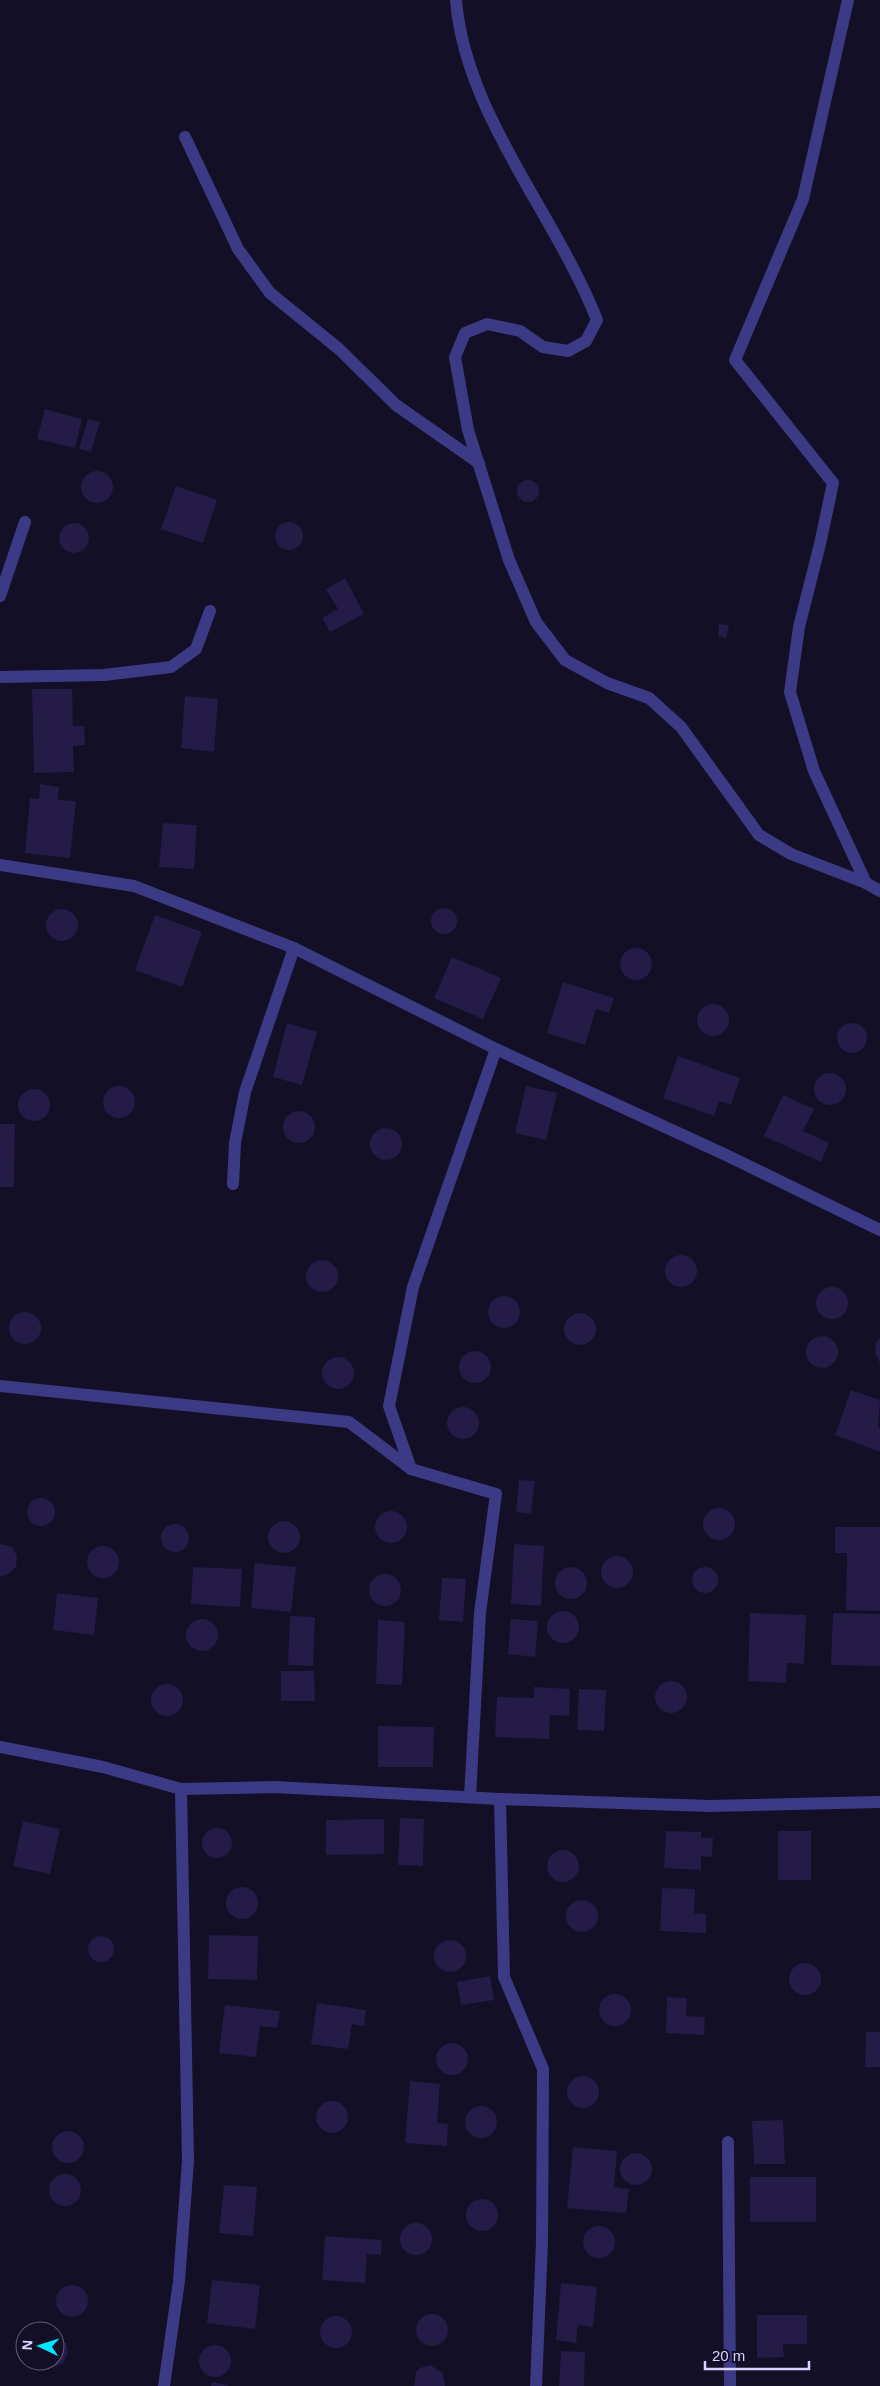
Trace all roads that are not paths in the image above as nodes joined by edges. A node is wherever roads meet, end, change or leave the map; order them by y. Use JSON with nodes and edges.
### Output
{"nodes":[{"id":1,"x":456,"y":0,"type":"edge"},
{"id":2,"x":848,"y":0,"type":"edge"},
{"id":3,"x":185,"y":137,"type":"dead end"},
{"id":4,"x":479,"y":463,"type":"junction"},
{"id":5,"x":25,"y":522,"type":"dead end"},
{"id":6,"x":0,"y":596,"type":"edge"},
{"id":7,"x":210,"y":611,"type":"dead end"},
{"id":8,"x":0,"y":677,"type":"edge"},
{"id":9,"x":0,"y":865,"type":"edge"},
{"id":10,"x":866,"y":883,"type":"junction"},
{"id":11,"x":880,"y":891,"type":"edge"},
{"id":12,"x":294,"y":948,"type":"junction"},
{"id":13,"x":496,"y":1049,"type":"junction"},
{"id":14,"x":233,"y":1184,"type":"dead end"},
{"id":15,"x":880,"y":1230,"type":"edge"},
{"id":16,"x":0,"y":1386,"type":"edge"},
{"id":17,"x":411,"y":1469,"type":"junction"},
{"id":18,"x":0,"y":1747,"type":"edge"},
{"id":19,"x":181,"y":1789,"type":"junction"},
{"id":20,"x":470,"y":1797,"type":"junction"},
{"id":21,"x":500,"y":1799,"type":"junction"},
{"id":22,"x":880,"y":1802,"type":"edge"},
{"id":23,"x":728,"y":2142,"type":"dead end"},
{"id":24,"x":164,"y":2386,"type":"edge"},
{"id":25,"x":536,"y":2386,"type":"edge"},
{"id":26,"x":730,"y":2386,"type":"edge"}],
"edges":[{"from":1,"to":4,"type":"street"},
{"from":2,"to":10,"type":"street"},
{"from":3,"to":4,"type":"street"},
{"from":4,"to":10,"type":"street"},
{"from":5,"to":6,"type":"street"},
{"from":7,"to":8,"type":"street"},
{"from":9,"to":12,"type":"street"},
{"from":10,"to":11,"type":"street"},
{"from":12,"to":13,"type":"street"},
{"from":12,"to":14,"type":"street"},
{"from":13,"to":15,"type":"street"},
{"from":13,"to":17,"type":"street"},
{"from":16,"to":17,"type":"street"},
{"from":17,"to":20,"type":"street"},
{"from":18,"to":19,"type":"street"},
{"from":19,"to":20,"type":"street"},
{"from":19,"to":24,"type":"street"},
{"from":20,"to":21,"type":"street"},
{"from":21,"to":22,"type":"street"},
{"from":21,"to":25,"type":"street"},
{"from":23,"to":26,"type":"street"}]}
